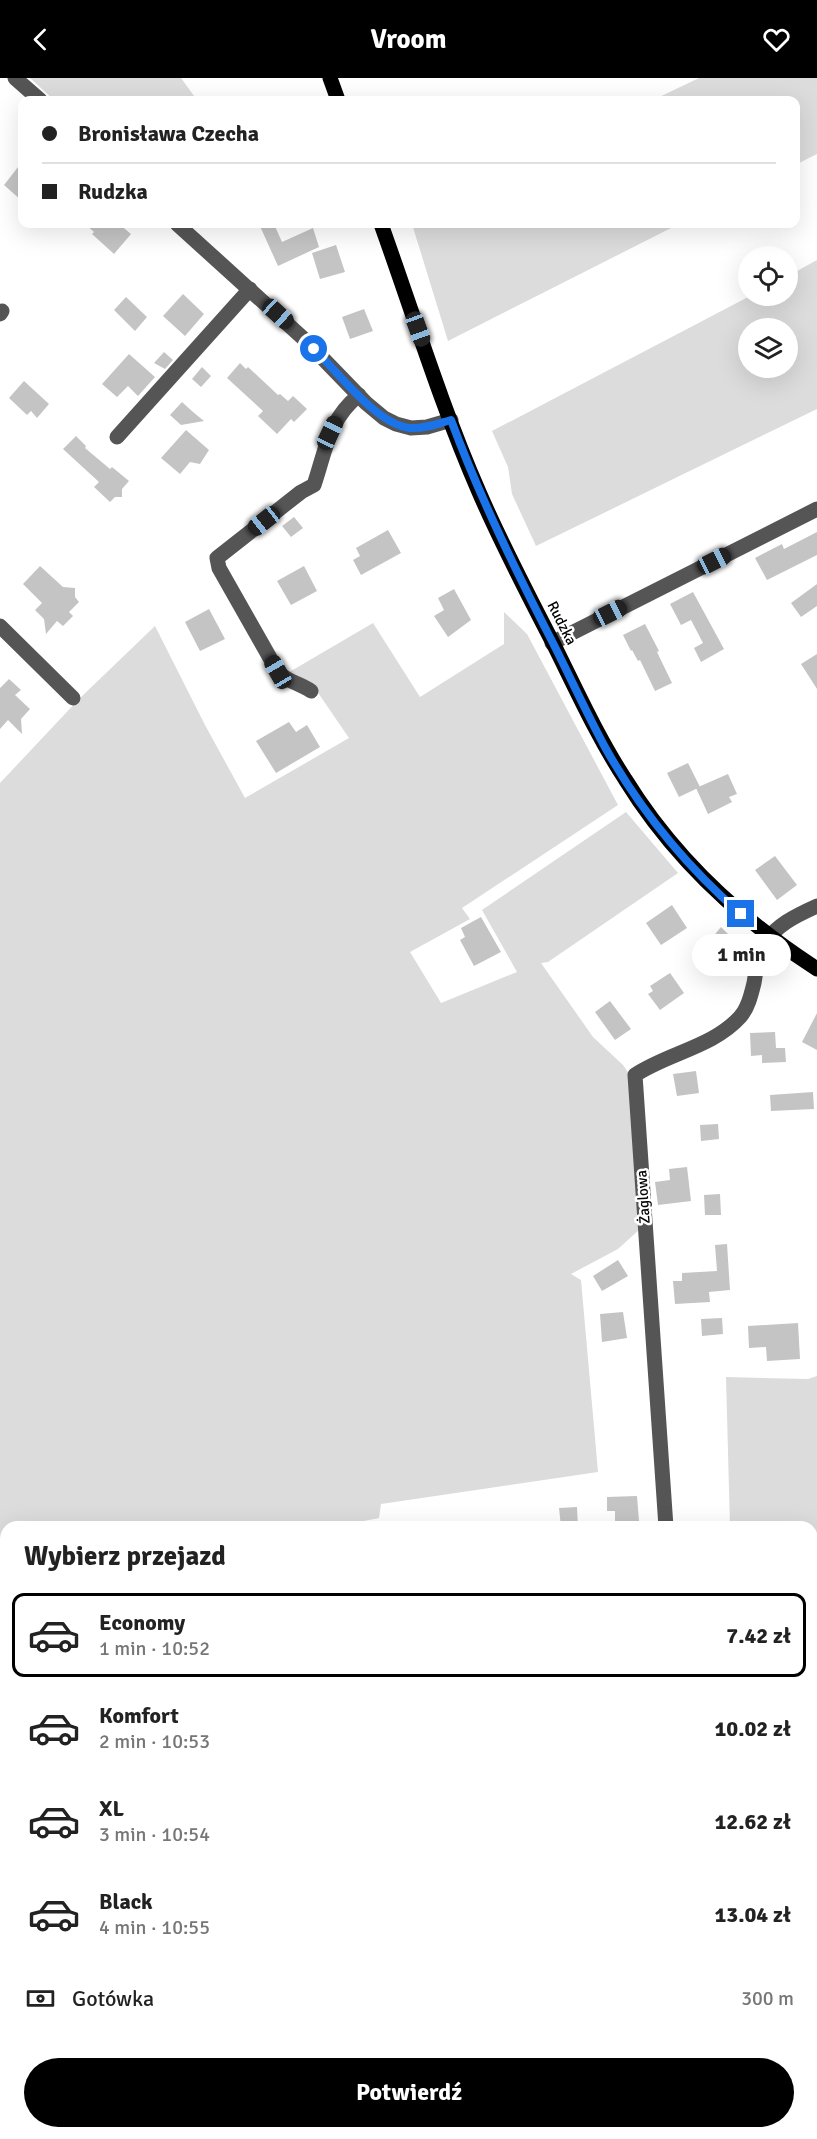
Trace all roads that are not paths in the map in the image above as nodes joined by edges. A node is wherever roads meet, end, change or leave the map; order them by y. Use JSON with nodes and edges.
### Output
{"nodes":[{"id":1,"x":15,"y":78,"type":"edge"},
{"id":2,"x":330,"y":78,"type":"edge"},
{"id":3,"x":35,"y":96,"type":"edge"},
{"id":4,"x":337,"y":96,"type":"edge"},
{"id":5,"x":181,"y":228,"type":"edge"},
{"id":6,"x":382,"y":228,"type":"edge"},
{"id":7,"x":250,"y":289,"type":"junction"},
{"id":8,"x":359,"y":395,"type":"junction"},
{"id":9,"x":451,"y":420,"type":"junction"},
{"id":10,"x":117,"y":437,"type":"dead end"},
{"id":11,"x":817,"y":509,"type":"edge"},
{"id":12,"x":0,"y":626,"type":"edge"},
{"id":13,"x":552,"y":643,"type":"junction"},
{"id":14,"x":311,"y":691,"type":"dead end"},
{"id":15,"x":73,"y":698,"type":"dead end"},
{"id":16,"x":817,"y":906,"type":"edge"},
{"id":17,"x":770,"y":936,"type":"junction"},
{"id":18,"x":817,"y":969,"type":"edge"},
{"id":19,"x":666,"y":1521,"type":"edge"}],
"edges":[{"from":1,"to":3,"type":"street"},
{"from":2,"to":4,"type":"main road"},
{"from":5,"to":7,"type":"street"},
{"from":6,"to":9,"type":"main road","name":"Rudzka"},
{"from":7,"to":8,"type":"street"},
{"from":7,"to":10,"type":"street"},
{"from":8,"to":9,"type":"street"},
{"from":8,"to":14,"type":"street"},
{"from":9,"to":13,"type":"main road","name":"Rudzka"},
{"from":11,"to":13,"type":"street"},
{"from":12,"to":15,"type":"street"},
{"from":13,"to":17,"type":"main road","name":"Rudzka"},
{"from":16,"to":17,"type":"street"},
{"from":17,"to":18,"type":"main road","name":"Rudzka"},
{"from":17,"to":19,"type":"street","name":"Żaglowa"}]}
